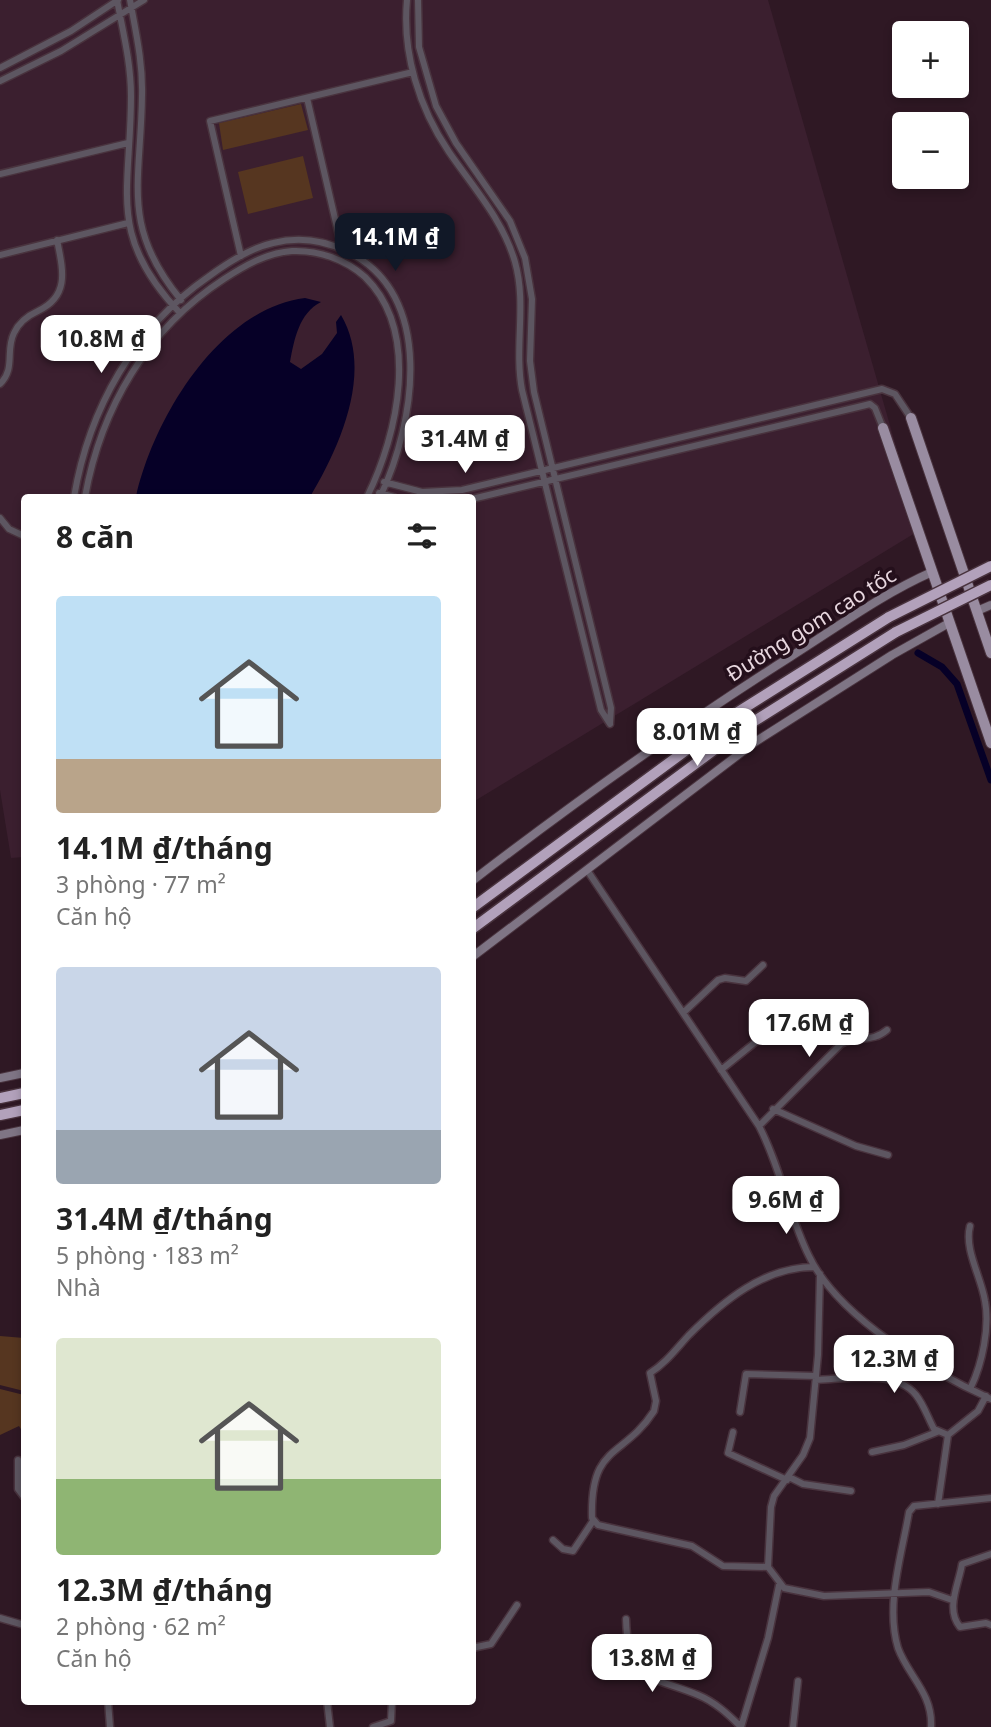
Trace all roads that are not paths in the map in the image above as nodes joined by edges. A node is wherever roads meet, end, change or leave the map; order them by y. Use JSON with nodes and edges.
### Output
{"nodes":[{"id":1,"x":118,"y":0,"type":"edge"},
{"id":2,"x":144,"y":0,"type":"edge"},
{"id":3,"x":407,"y":0,"type":"edge"},
{"id":4,"x":418,"y":0,"type":"edge"},
{"id":5,"x":131,"y":4,"type":"edge"},
{"id":6,"x":120,"y":15,"type":"junction"},
{"id":7,"x":0,"y":68,"type":"edge"},
{"id":8,"x":413,"y":72,"type":"junction"},
{"id":9,"x":0,"y":82,"type":"edge"},
{"id":10,"x":307,"y":98,"type":"junction"},
{"id":11,"x":128,"y":143,"type":"junction"},
{"id":12,"x":0,"y":174,"type":"edge"},
{"id":13,"x":128,"y":223,"type":"junction"},
{"id":14,"x":57,"y":240,"type":"junction"},
{"id":15,"x":342,"y":249,"type":"junction"},
{"id":16,"x":0,"y":255,"type":"edge"},
{"id":17,"x":241,"y":256,"type":"junction"},
{"id":18,"x":180,"y":298,"type":"junction"},
{"id":19,"x":172,"y":305,"type":"junction"},
{"id":20,"x":187,"y":307,"type":"junction"},
{"id":21,"x":180,"y":313,"type":"junction"},
{"id":22,"x":0,"y":384,"type":"edge"},
{"id":23,"x":911,"y":418,"type":"joint"},
{"id":24,"x":883,"y":428,"type":"joint"},
{"id":25,"x":553,"y":468,"type":"junction"},
{"id":26,"x":542,"y":471,"type":"junction"},
{"id":27,"x":375,"y":479,"type":"junction"},
{"id":28,"x":556,"y":479,"type":"junction"},
{"id":29,"x":545,"y":482,"type":"junction"},
{"id":30,"x":386,"y":483,"type":"junction"},
{"id":31,"x":371,"y":489,"type":"junction"},
{"id":32,"x":75,"y":494,"type":"edge"},
{"id":33,"x":86,"y":494,"type":"edge"},
{"id":34,"x":368,"y":494,"type":"edge"},
{"id":35,"x":378,"y":494,"type":"edge"},
{"id":36,"x":380,"y":494,"type":"edge"},
{"id":37,"x":476,"y":498,"type":"edge"},
{"id":38,"x":0,"y":519,"type":"edge"},
{"id":39,"x":21,"y":535,"type":"edge"},
{"id":40,"x":991,"y":566,"type":"edge"},
{"id":41,"x":932,"y":572,"type":"junction"},
{"id":42,"x":991,"y":584,"type":"edge"},
{"id":43,"x":991,"y":605,"type":"edge"},
{"id":44,"x":977,"y":611,"type":"junction"},
{"id":45,"x":949,"y":623,"type":"junction"},
{"id":46,"x":991,"y":653,"type":"edge"},
{"id":47,"x":991,"y":743,"type":"edge"},
{"id":48,"x":587,"y":870,"type":"junction"},
{"id":49,"x":476,"y":878,"type":"edge"},
{"id":50,"x":476,"y":905,"type":"edge"},
{"id":51,"x":476,"y":926,"type":"edge"},
{"id":52,"x":476,"y":954,"type":"edge"},
{"id":53,"x":763,"y":965,"type":"dead end"},
{"id":54,"x":684,"y":1012,"type":"junction"},
{"id":55,"x":887,"y":1030,"type":"dead end"},
{"id":56,"x":758,"y":1040,"type":"dead end"},
{"id":57,"x":720,"y":1070,"type":"junction"},
{"id":58,"x":21,"y":1074,"type":"edge"},
{"id":59,"x":0,"y":1078,"type":"edge"},
{"id":60,"x":21,"y":1094,"type":"edge"},
{"id":61,"x":0,"y":1098,"type":"edge"},
{"id":62,"x":773,"y":1109,"type":"junction"},
{"id":63,"x":21,"y":1111,"type":"edge"},
{"id":64,"x":0,"y":1115,"type":"edge"},
{"id":65,"x":759,"y":1126,"type":"junction"},
{"id":66,"x":21,"y":1131,"type":"edge"},
{"id":67,"x":0,"y":1135,"type":"edge"},
{"id":68,"x":888,"y":1154,"type":"dead end"},
{"id":69,"x":970,"y":1226,"type":"dead end"},
{"id":70,"x":814,"y":1267,"type":"junction"},
{"id":71,"x":820,"y":1274,"type":"junction"},
{"id":72,"x":816,"y":1378,"type":"junction"},
{"id":73,"x":971,"y":1387,"type":"junction"},
{"id":74,"x":988,"y":1397,"type":"edge"},
{"id":75,"x":740,"y":1412,"type":"dead end"},
{"id":76,"x":733,"y":1432,"type":"dead end"},
{"id":77,"x":937,"y":1432,"type":"junction"},
{"id":78,"x":948,"y":1435,"type":"junction"},
{"id":79,"x":872,"y":1452,"type":"dead end"},
{"id":80,"x":18,"y":1460,"type":"dead end"},
{"id":81,"x":788,"y":1479,"type":"junction"},
{"id":82,"x":851,"y":1491,"type":"dead end"},
{"id":83,"x":21,"y":1493,"type":"edge"},
{"id":84,"x":991,"y":1498,"type":"edge"},
{"id":85,"x":937,"y":1504,"type":"junction"},
{"id":86,"x":593,"y":1521,"type":"junction"},
{"id":87,"x":553,"y":1540,"type":"dead end"},
{"id":88,"x":991,"y":1554,"type":"edge"},
{"id":89,"x":768,"y":1567,"type":"junction"},
{"id":90,"x":779,"y":1585,"type":"junction"},
{"id":91,"x":895,"y":1592,"type":"junction"},
{"id":92,"x":952,"y":1600,"type":"junction"},
{"id":93,"x":517,"y":1605,"type":"dead end"},
{"id":94,"x":0,"y":1618,"type":"edge"},
{"id":95,"x":625,"y":1619,"type":"dead end"},
{"id":96,"x":21,"y":1624,"type":"edge"},
{"id":97,"x":991,"y":1625,"type":"edge"},
{"id":98,"x":476,"y":1647,"type":"edge"},
{"id":99,"x":798,"y":1681,"type":"dead end"},
{"id":100,"x":108,"y":1705,"type":"edge"},
{"id":101,"x":327,"y":1705,"type":"edge"},
{"id":102,"x":393,"y":1705,"type":"edge"},
{"id":103,"x":110,"y":1727,"type":"edge"},
{"id":104,"x":330,"y":1727,"type":"edge"},
{"id":105,"x":373,"y":1727,"type":"edge"},
{"id":106,"x":741,"y":1727,"type":"edge"},
{"id":107,"x":793,"y":1727,"type":"edge"},
{"id":108,"x":931,"y":1727,"type":"edge"}],
"edges":[{"from":1,"to":6,"type":"street"},
{"from":1,"to":7,"type":"street"},
{"from":2,"to":5,"type":"street"},
{"from":3,"to":8,"type":"street"},
{"from":4,"to":25,"type":"street"},
{"from":5,"to":6,"type":"street"},
{"from":5,"to":18,"type":"street"},
{"from":6,"to":9,"type":"street"},
{"from":6,"to":11,"type":"street"},
{"from":8,"to":10,"type":"street"},
{"from":8,"to":26,"type":"street"},
{"from":10,"to":15,"type":"street"},
{"from":10,"to":17,"type":"street"},
{"from":11,"to":12,"type":"street"},
{"from":11,"to":13,"type":"street"},
{"from":13,"to":14,"type":"street"},
{"from":13,"to":19,"type":"street"},
{"from":14,"to":16,"type":"street"},
{"from":14,"to":22,"type":"street"},
{"from":15,"to":17,"type":"street"},
{"from":15,"to":30,"type":"street"},
{"from":17,"to":18,"type":"street"},
{"from":18,"to":19,"type":"street"},
{"from":18,"to":20,"type":"street"},
{"from":19,"to":21,"type":"street"},
{"from":19,"to":32,"type":"street"},
{"from":20,"to":21,"type":"street"},
{"from":20,"to":27,"type":"street"},
{"from":21,"to":33,"type":"street"},
{"from":23,"to":25,"type":"street"},
{"from":23,"to":44,"type":"main road"},
{"from":24,"to":28,"type":"street"},
{"from":24,"to":41,"type":"main road"},
{"from":25,"to":26,"type":"street"},
{"from":25,"to":28,"type":"street"},
{"from":26,"to":29,"type":"street"},
{"from":26,"to":30,"type":"street"},
{"from":27,"to":30,"type":"street"},
{"from":27,"to":31,"type":"street"},
{"from":28,"to":29,"type":"street"},
{"from":28,"to":29,"type":"street"},
{"from":29,"to":37,"type":"street"},
{"from":30,"to":36,"type":"street"},
{"from":31,"to":34,"type":"street"},
{"from":31,"to":35,"type":"street"},
{"from":38,"to":39,"type":"street"},
{"from":40,"to":50,"type":"highway","bridge":true},
{"from":41,"to":45,"type":"main road"},
{"from":41,"to":49,"type":"main road","name":"Đường gom cao tốc"},
{"from":42,"to":51,"type":"highway","bridge":true},
{"from":43,"to":44,"type":"main road"},
{"from":44,"to":46,"type":"main road"},
{"from":45,"to":47,"type":"main road"},
{"from":45,"to":48,"type":"main road"},
{"from":48,"to":52,"type":"main road"},
{"from":48,"to":54,"type":"street"},
{"from":53,"to":54,"type":"street"},
{"from":54,"to":57,"type":"street"},
{"from":55,"to":62,"type":"street"},
{"from":56,"to":57,"type":"street"},
{"from":57,"to":65,"type":"street"},
{"from":58,"to":59,"type":"main road"},
{"from":60,"to":61,"type":"highway"},
{"from":62,"to":65,"type":"street"},
{"from":62,"to":68,"type":"street"},
{"from":63,"to":64,"type":"highway"},
{"from":65,"to":70,"type":"street"},
{"from":66,"to":67,"type":"main road"},
{"from":69,"to":73,"type":"street"},
{"from":70,"to":71,"type":"street"},
{"from":70,"to":86,"type":"street"},
{"from":71,"to":72,"type":"street"},
{"from":71,"to":73,"type":"street"},
{"from":72,"to":75,"type":"street"},
{"from":72,"to":77,"type":"street"},
{"from":72,"to":81,"type":"street"},
{"from":73,"to":74,"type":"street"},
{"from":74,"to":78,"type":"street"},
{"from":76,"to":81,"type":"street"},
{"from":77,"to":78,"type":"street"},
{"from":77,"to":79,"type":"street"},
{"from":78,"to":85,"type":"street"},
{"from":80,"to":83,"type":"street"},
{"from":81,"to":82,"type":"street"},
{"from":81,"to":89,"type":"street"},
{"from":84,"to":85,"type":"street"},
{"from":85,"to":91,"type":"street"},
{"from":86,"to":87,"type":"street"},
{"from":86,"to":89,"type":"street"},
{"from":88,"to":92,"type":"street"},
{"from":89,"to":90,"type":"street"},
{"from":90,"to":91,"type":"street"},
{"from":90,"to":106,"type":"street"},
{"from":91,"to":92,"type":"street"},
{"from":91,"to":108,"type":"street"},
{"from":92,"to":97,"type":"street"},
{"from":93,"to":98,"type":"street"},
{"from":94,"to":96,"type":"street"},
{"from":95,"to":106,"type":"street"},
{"from":99,"to":107,"type":"street"},
{"from":100,"to":103,"type":"street"},
{"from":101,"to":104,"type":"street"},
{"from":102,"to":105,"type":"street"}]}
